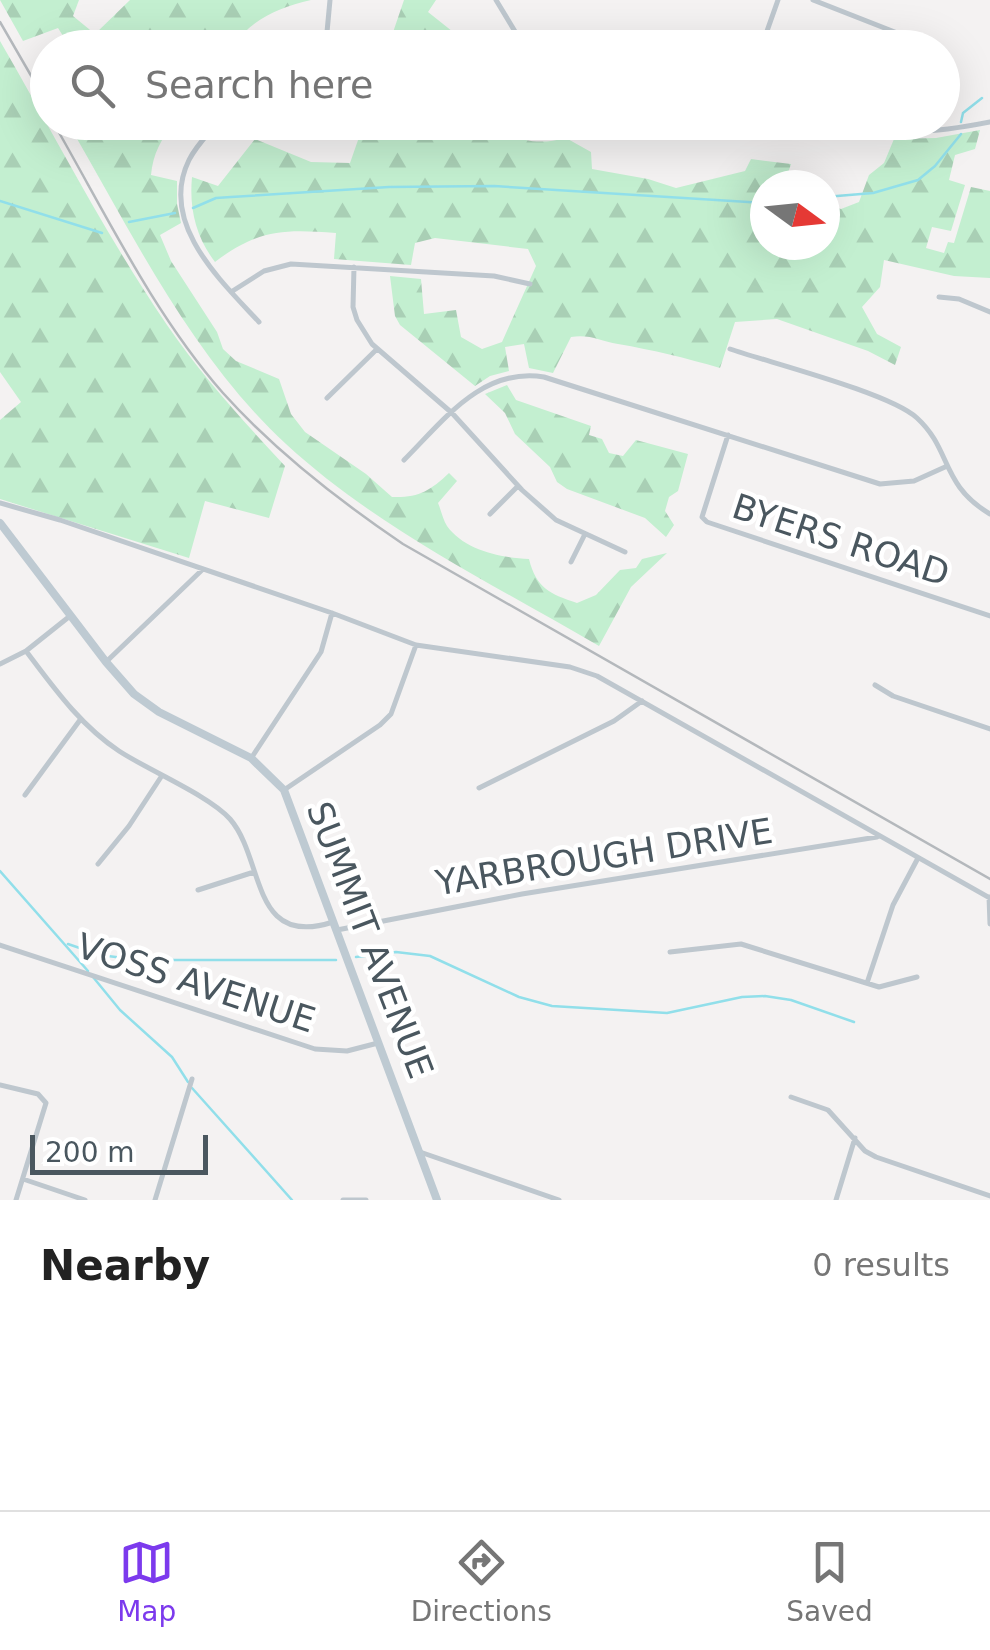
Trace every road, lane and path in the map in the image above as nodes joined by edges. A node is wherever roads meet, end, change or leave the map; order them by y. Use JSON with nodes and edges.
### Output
{"nodes":[{"id":1,"x":330,"y":0,"type":"edge"},
{"id":2,"x":496,"y":0,"type":"edge"},
{"id":3,"x":778,"y":0,"type":"edge"},
{"id":4,"x":814,"y":0,"type":"edge"},
{"id":5,"x":327,"y":30,"type":"edge"},
{"id":6,"x":515,"y":30,"type":"edge"},
{"id":7,"x":767,"y":30,"type":"edge"},
{"id":8,"x":890,"y":30,"type":"edge"},
{"id":9,"x":990,"y":122,"type":"edge"},
{"id":10,"x":960,"y":127,"type":"edge"},
{"id":11,"x":204,"y":140,"type":"edge"},
{"id":12,"x":354,"y":267,"type":"junction"},
{"id":13,"x":530,"y":284,"type":"dead end"},
{"id":14,"x":231,"y":292,"type":"junction"},
{"id":15,"x":938,"y":297,"type":"dead end"},
{"id":16,"x":990,"y":312,"type":"edge"},
{"id":17,"x":259,"y":322,"type":"dead end"},
{"id":18,"x":378,"y":349,"type":"junction"},
{"id":19,"x":730,"y":349,"type":"dead end"},
{"id":20,"x":326,"y":398,"type":"dead end"},
{"id":21,"x":452,"y":413,"type":"junction"},
{"id":22,"x":728,"y":436,"type":"junction"},
{"id":23,"x":404,"y":460,"type":"dead end"},
{"id":24,"x":945,"y":467,"type":"junction"},
{"id":25,"x":518,"y":486,"type":"junction"},
{"id":26,"x":0,"y":503,"type":"edge"},
{"id":27,"x":490,"y":514,"type":"dead end"},
{"id":28,"x":990,"y":514,"type":"edge"},
{"id":29,"x":0,"y":523,"type":"edge"},
{"id":30,"x":584,"y":534,"type":"junction"},
{"id":31,"x":625,"y":552,"type":"dead end"},
{"id":32,"x":571,"y":562,"type":"dead end"},
{"id":33,"x":202,"y":570,"type":"junction"},
{"id":34,"x":332,"y":613,"type":"junction"},
{"id":35,"x":70,"y":616,"type":"junction"},
{"id":36,"x":990,"y":616,"type":"edge"},
{"id":37,"x":416,"y":645,"type":"junction"},
{"id":38,"x":26,"y":651,"type":"junction"},
{"id":39,"x":106,"y":662,"type":"junction"},
{"id":40,"x":0,"y":664,"type":"edge"},
{"id":41,"x":874,"y":685,"type":"dead end"},
{"id":42,"x":642,"y":701,"type":"junction"},
{"id":43,"x":80,"y":720,"type":"junction"},
{"id":44,"x":990,"y":729,"type":"edge"},
{"id":45,"x":251,"y":758,"type":"junction"},
{"id":46,"x":161,"y":777,"type":"junction"},
{"id":47,"x":479,"y":788,"type":"dead end"},
{"id":48,"x":284,"y":790,"type":"junction"},
{"id":49,"x":25,"y":795,"type":"dead end"},
{"id":50,"x":880,"y":836,"type":"junction"},
{"id":51,"x":918,"y":858,"type":"junction"},
{"id":52,"x":98,"y":864,"type":"dead end"},
{"id":53,"x":254,"y":872,"type":"junction"},
{"id":54,"x":198,"y":890,"type":"dead end"},
{"id":55,"x":989,"y":898,"type":"edge"},
{"id":56,"x":990,"y":924,"type":"edge"},
{"id":57,"x":335,"y":926,"type":"junction"},
{"id":58,"x":0,"y":945,"type":"edge"},
{"id":59,"x":670,"y":952,"type":"dead end"},
{"id":60,"x":916,"y":978,"type":"dead end"},
{"id":61,"x":867,"y":983,"type":"junction"},
{"id":62,"x":378,"y":1042,"type":"junction"},
{"id":63,"x":192,"y":1080,"type":"dead end"},
{"id":64,"x":0,"y":1085,"type":"edge"},
{"id":65,"x":791,"y":1097,"type":"dead end"},
{"id":66,"x":855,"y":1138,"type":"junction"},
{"id":67,"x":420,"y":1152,"type":"junction"},
{"id":68,"x":23,"y":1179,"type":"junction"},
{"id":69,"x":990,"y":1196,"type":"edge"},
{"id":70,"x":16,"y":1200,"type":"edge"},
{"id":71,"x":85,"y":1200,"type":"edge"},
{"id":72,"x":155,"y":1200,"type":"edge"},
{"id":73,"x":343,"y":1200,"type":"edge"},
{"id":74,"x":366,"y":1200,"type":"edge"},
{"id":75,"x":438,"y":1200,"type":"edge"},
{"id":76,"x":559,"y":1200,"type":"edge"},
{"id":77,"x":836,"y":1200,"type":"edge"}],
"edges":[{"from":1,"to":5,"type":"street"},
{"from":2,"to":6,"type":"street"},
{"from":3,"to":7,"type":"street"},
{"from":4,"to":8,"type":"street"},
{"from":9,"to":10,"type":"street"},
{"from":11,"to":14,"type":"street"},
{"from":12,"to":13,"type":"street"},
{"from":12,"to":14,"type":"street"},
{"from":12,"to":18,"type":"street"},
{"from":14,"to":17,"type":"street"},
{"from":15,"to":16,"type":"street"},
{"from":18,"to":20,"type":"street"},
{"from":18,"to":21,"type":"street"},
{"from":19,"to":24,"type":"street"},
{"from":21,"to":22,"type":"street"},
{"from":21,"to":23,"type":"street"},
{"from":21,"to":25,"type":"street"},
{"from":22,"to":24,"type":"street"},
{"from":22,"to":36,"type":"street","name":"BYERS ROAD"},
{"from":24,"to":28,"type":"street"},
{"from":25,"to":27,"type":"street"},
{"from":25,"to":30,"type":"street"},
{"from":26,"to":33,"type":"street"},
{"from":29,"to":35,"type":"main road","name":"SUMMIT AVENUE"},
{"from":30,"to":31,"type":"street"},
{"from":30,"to":32,"type":"street"},
{"from":33,"to":34,"type":"street"},
{"from":33,"to":39,"type":"street"},
{"from":34,"to":37,"type":"street"},
{"from":34,"to":45,"type":"street"},
{"from":35,"to":38,"type":"street"},
{"from":35,"to":39,"type":"main road","name":"SUMMIT AVENUE"},
{"from":37,"to":42,"type":"street"},
{"from":37,"to":48,"type":"street"},
{"from":38,"to":40,"type":"street"},
{"from":38,"to":43,"type":"street"},
{"from":39,"to":45,"type":"main road","name":"SUMMIT AVENUE"},
{"from":41,"to":44,"type":"street"},
{"from":42,"to":47,"type":"street"},
{"from":42,"to":50,"type":"street"},
{"from":43,"to":46,"type":"street"},
{"from":43,"to":49,"type":"street"},
{"from":45,"to":48,"type":"main road","name":"SUMMIT AVENUE"},
{"from":46,"to":52,"type":"street"},
{"from":46,"to":53,"type":"street"},
{"from":48,"to":57,"type":"main road","name":"SUMMIT AVENUE"},
{"from":50,"to":51,"type":"street"},
{"from":50,"to":57,"type":"street","name":"YARBROUGH DRIVE"},
{"from":51,"to":55,"type":"street"},
{"from":51,"to":61,"type":"street"},
{"from":53,"to":54,"type":"street"},
{"from":53,"to":57,"type":"street","name":"YARBROUGH DRIVE"},
{"from":55,"to":56,"type":"street"},
{"from":57,"to":62,"type":"main road","name":"SUMMIT AVENUE"},
{"from":58,"to":62,"type":"street","name":"VOSS AVENUE"},
{"from":59,"to":61,"type":"street"},
{"from":60,"to":61,"type":"street"},
{"from":62,"to":67,"type":"main road","name":"SUMMIT AVENUE"},
{"from":63,"to":72,"type":"street"},
{"from":64,"to":68,"type":"street"},
{"from":65,"to":66,"type":"street"},
{"from":66,"to":69,"type":"street"},
{"from":66,"to":77,"type":"street"},
{"from":67,"to":75,"type":"main road","name":"SUMMIT AVENUE"},
{"from":67,"to":76,"type":"street"},
{"from":68,"to":70,"type":"street"},
{"from":68,"to":71,"type":"street"},
{"from":73,"to":74,"type":"street"}]}
